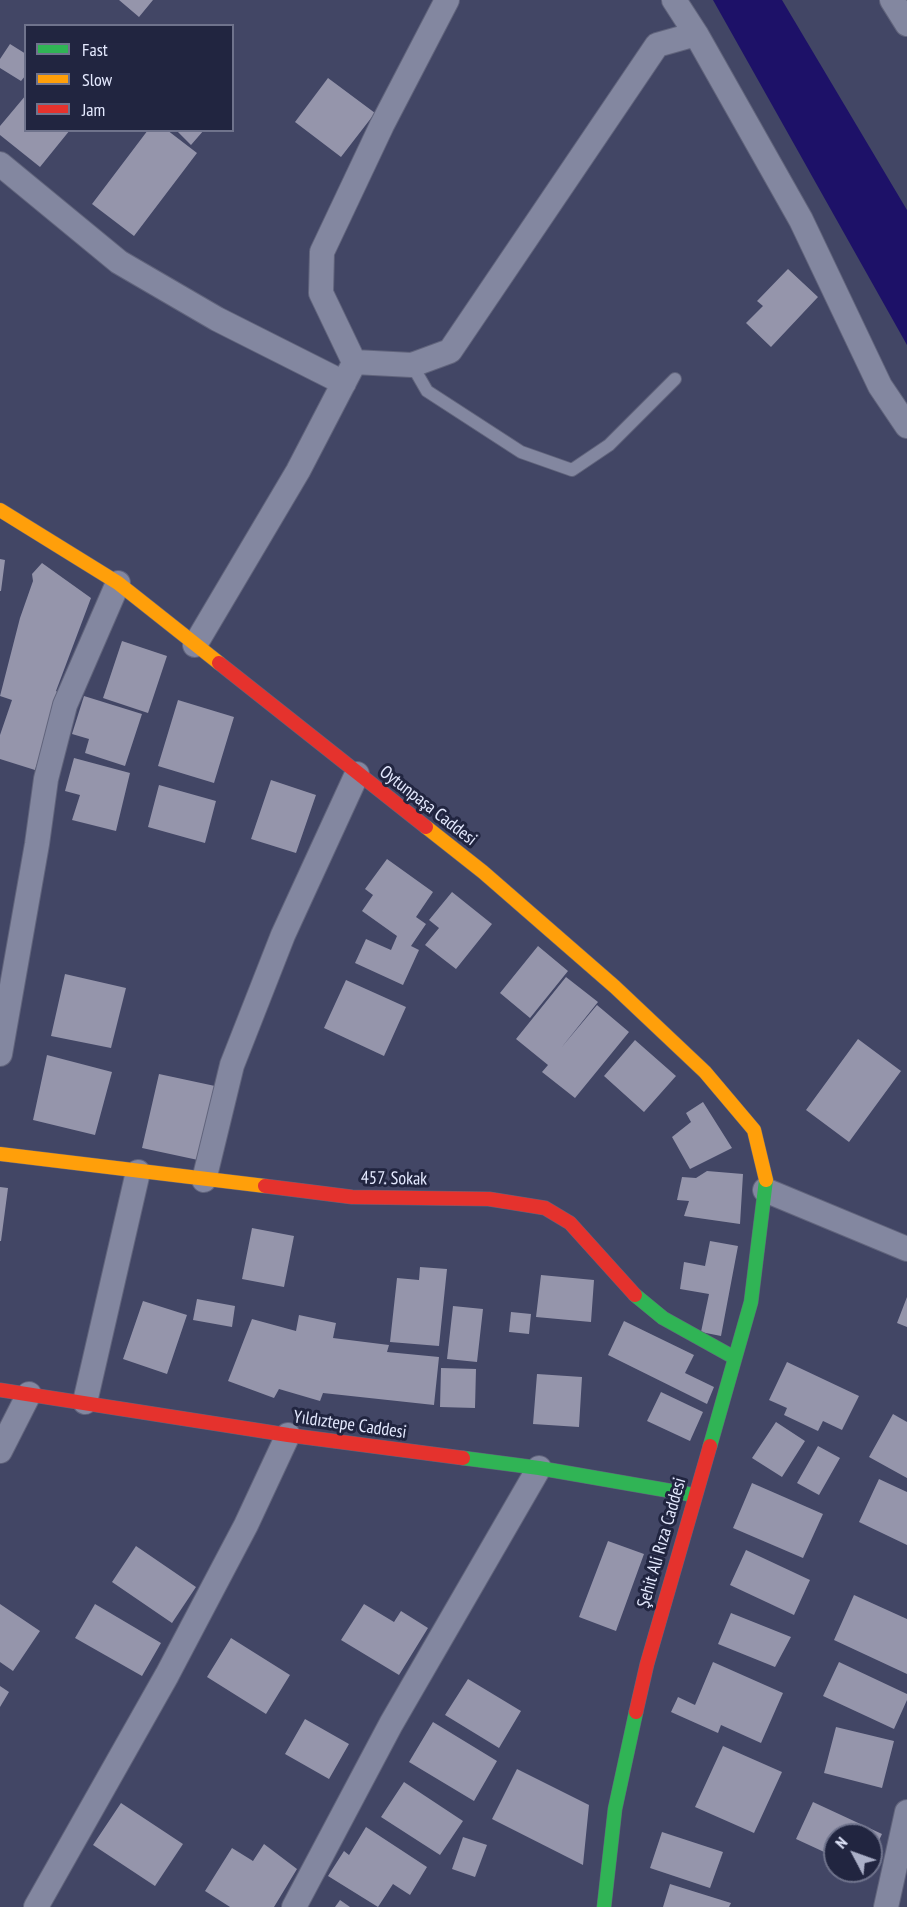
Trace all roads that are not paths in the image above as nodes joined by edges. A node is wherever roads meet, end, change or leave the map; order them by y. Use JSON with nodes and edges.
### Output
{"nodes":[{"id":1,"x":447,"y":0,"type":"edge"},
{"id":2,"x":674,"y":0,"type":"edge"},
{"id":3,"x":892,"y":0,"type":"edge"},
{"id":4,"x":907,"y":24,"type":"edge"},
{"id":5,"x":696,"y":34,"type":"junction"},
{"id":6,"x":0,"y":164,"type":"edge"},
{"id":7,"x":412,"y":365,"type":"junction"},
{"id":8,"x":349,"y":372,"type":"junction"},
{"id":9,"x":675,"y":379,"type":"dead end"},
{"id":10,"x":907,"y":426,"type":"edge"},
{"id":11,"x":0,"y":510,"type":"edge"},
{"id":12,"x":118,"y":583,"type":"junction"},
{"id":13,"x":195,"y":645,"type":"junction"},
{"id":14,"x":357,"y":774,"type":"junction"},
{"id":15,"x":0,"y":1054,"type":"edge"},
{"id":16,"x":0,"y":1154,"type":"edge"},
{"id":17,"x":138,"y":1172,"type":"junction"},
{"id":18,"x":204,"y":1180,"type":"junction"},
{"id":19,"x":765,"y":1190,"type":"junction"},
{"id":20,"x":907,"y":1249,"type":"edge"},
{"id":21,"x":735,"y":1358,"type":"junction"},
{"id":22,"x":0,"y":1390,"type":"edge"},
{"id":23,"x":29,"y":1394,"type":"junction"},
{"id":24,"x":85,"y":1402,"type":"junction"},
{"id":25,"x":288,"y":1435,"type":"junction"},
{"id":26,"x":0,"y":1451,"type":"edge"},
{"id":27,"x":539,"y":1468,"type":"junction"},
{"id":28,"x":694,"y":1495,"type":"junction"},
{"id":29,"x":907,"y":1812,"type":"edge"},
{"id":30,"x":36,"y":1907,"type":"edge"},
{"id":31,"x":294,"y":1907,"type":"edge"},
{"id":32,"x":604,"y":1907,"type":"edge"},
{"id":33,"x":886,"y":1907,"type":"edge"}],
"edges":[{"from":1,"to":8,"type":"street"},
{"from":2,"to":5,"type":"street"},
{"from":3,"to":4,"type":"street"},
{"from":5,"to":7,"type":"street"},
{"from":5,"to":10,"type":"street"},
{"from":6,"to":8,"type":"street"},
{"from":7,"to":8,"type":"street"},
{"from":7,"to":9,"type":"lane"},
{"from":8,"to":13,"type":"street"},
{"from":11,"to":12,"type":"street","name":"Oytunpaşa Caddesi"},
{"from":12,"to":13,"type":"street","name":"Oytunpaşa Caddesi"},
{"from":12,"to":15,"type":"street"},
{"from":13,"to":14,"type":"street","name":"Oytunpaşa Caddesi"},
{"from":14,"to":18,"type":"street"},
{"from":14,"to":19,"type":"street","name":"Oytunpaşa Caddesi"},
{"from":16,"to":17,"type":"street","name":"457. Sokak"},
{"from":17,"to":18,"type":"street","name":"457. Sokak"},
{"from":17,"to":24,"type":"street"},
{"from":18,"to":21,"type":"street","name":"457. Sokak"},
{"from":19,"to":20,"type":"street"},
{"from":19,"to":21,"type":"street","name":"Şehit Ali Rıza Caddesi"},
{"from":21,"to":28,"type":"street","name":"Şehit Ali Rıza Caddesi"},
{"from":22,"to":23,"type":"street","name":"Yıldıztepe Caddesi"},
{"from":23,"to":24,"type":"street","name":"Yıldıztepe Caddesi"},
{"from":23,"to":26,"type":"street"},
{"from":24,"to":25,"type":"street","name":"Yıldıztepe Caddesi"},
{"from":25,"to":27,"type":"street","name":"Yıldıztepe Caddesi"},
{"from":25,"to":30,"type":"street"},
{"from":27,"to":28,"type":"street","name":"Yıldıztepe Caddesi"},
{"from":27,"to":31,"type":"street"},
{"from":28,"to":32,"type":"street","name":"Şehit Ali Rıza Caddesi"},
{"from":29,"to":33,"type":"street"}]}
